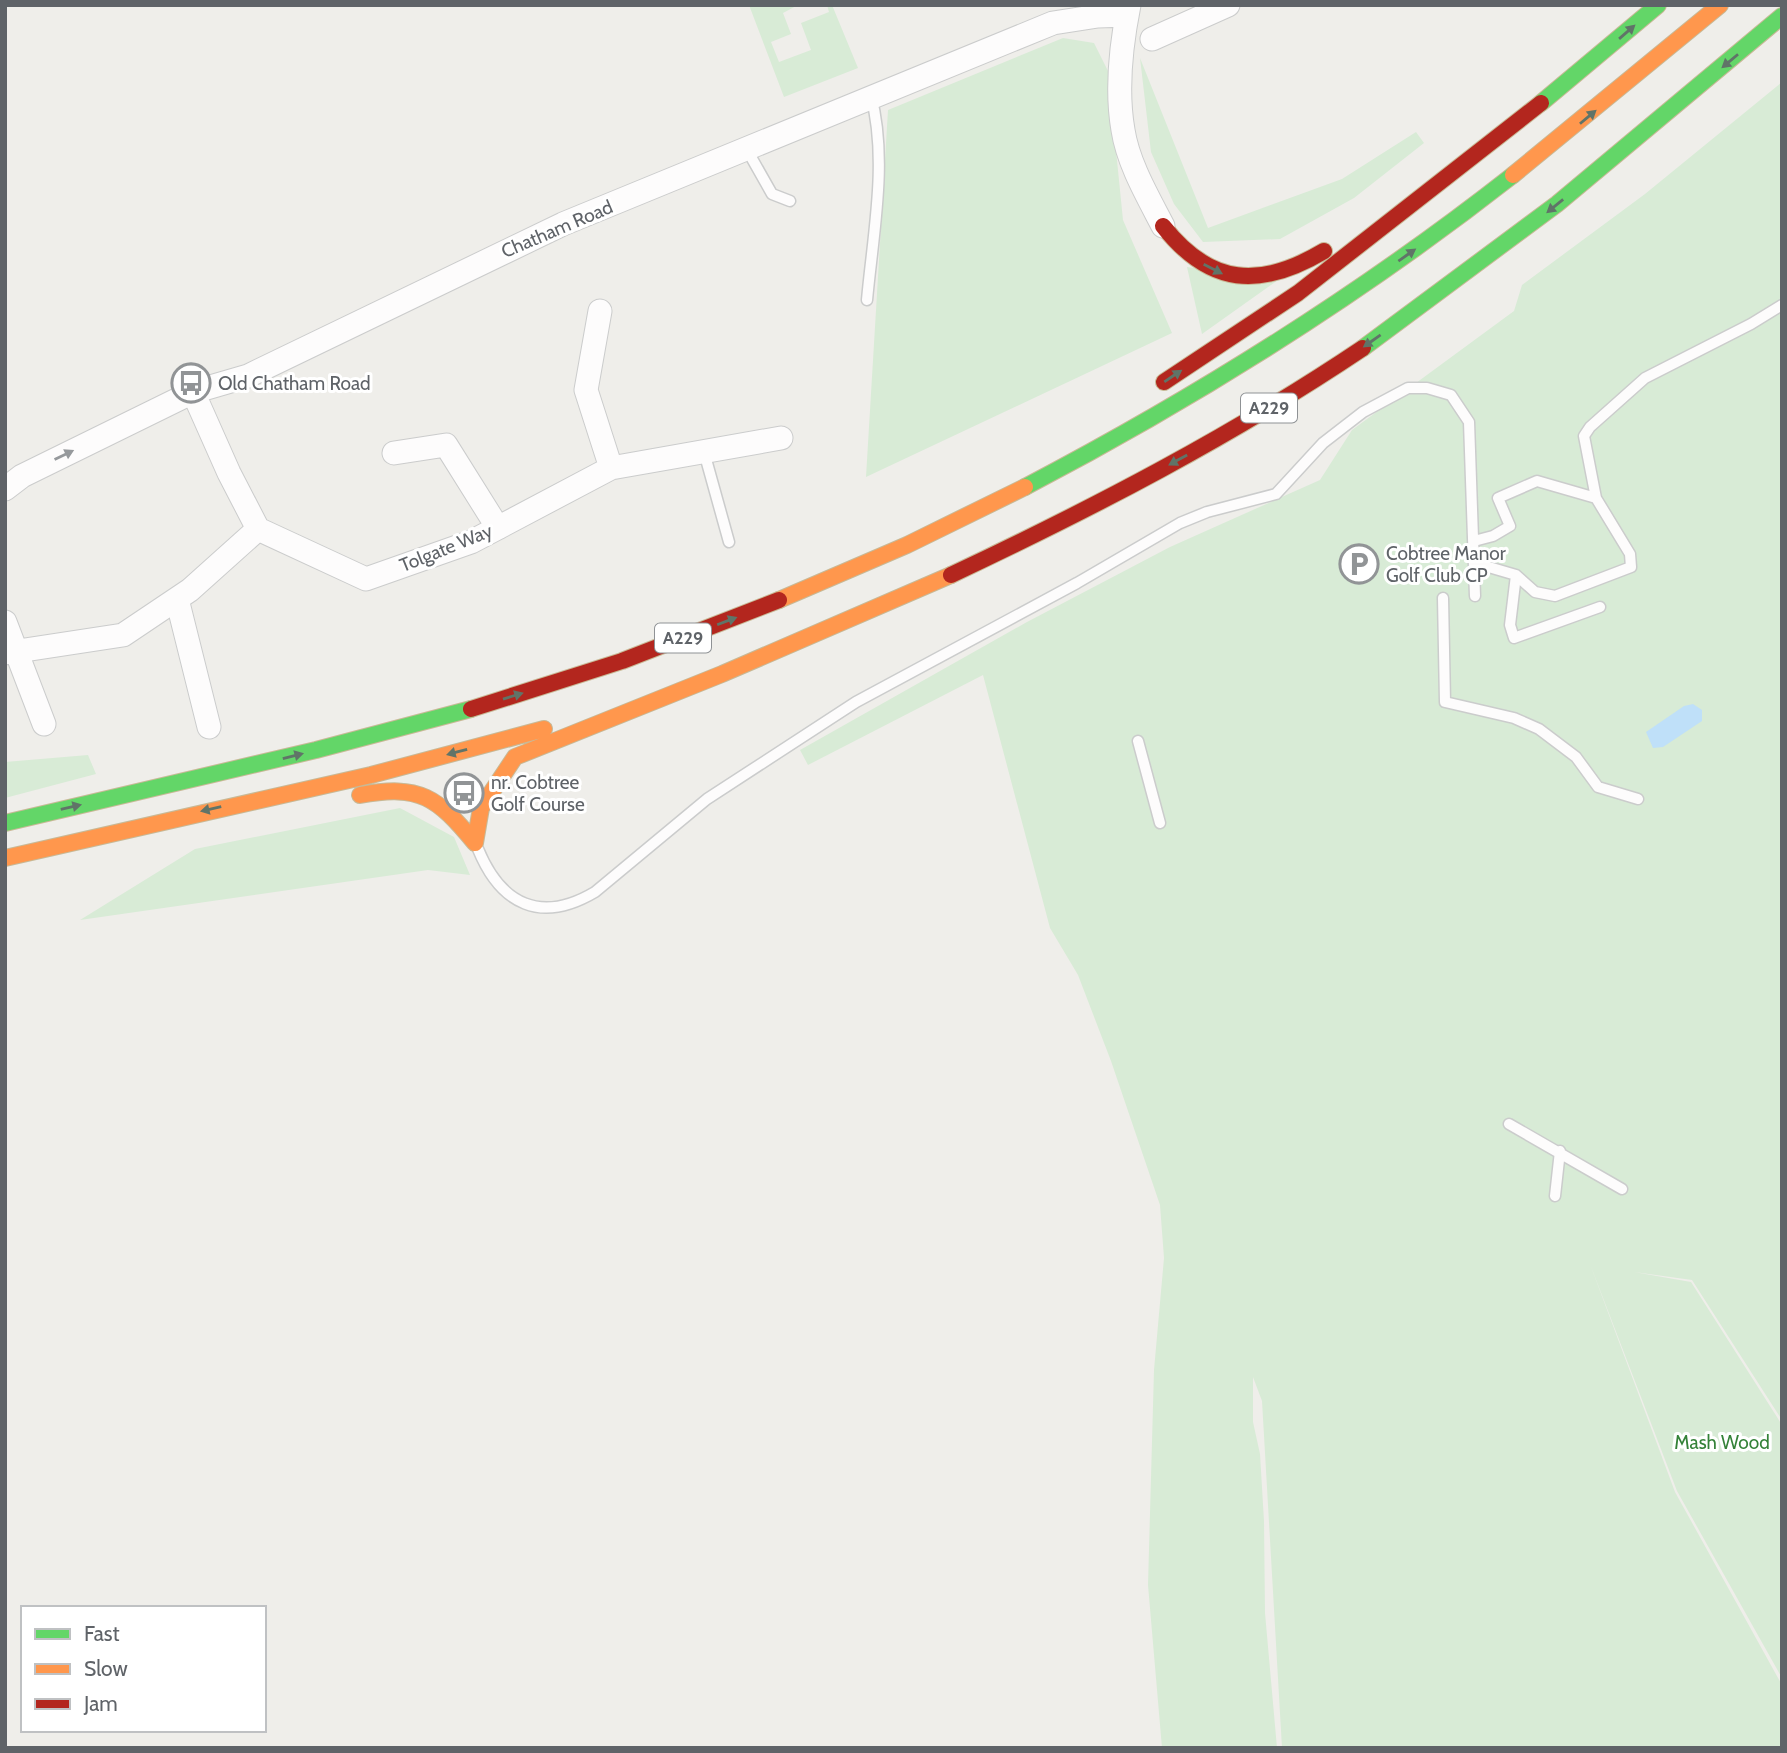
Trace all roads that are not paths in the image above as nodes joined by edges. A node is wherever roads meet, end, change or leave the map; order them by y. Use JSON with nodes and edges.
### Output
{"nodes":[{"id":1,"x":1228,"y":5,"type":"edge"},
{"id":2,"x":1658,"y":5,"type":"edge"},
{"id":3,"x":1720,"y":5,"type":"edge"},
{"id":4,"x":1128,"y":10,"type":"edge"},
{"id":5,"x":1070,"y":13,"type":"edge"},
{"id":6,"x":1782,"y":16,"type":"edge"},
{"id":7,"x":1152,"y":39,"type":"dead end"},
{"id":8,"x":871,"y":96,"type":"junction"},
{"id":9,"x":1499,"y":138,"type":"junction"},
{"id":10,"x":746,"y":148,"type":"junction"},
{"id":11,"x":790,"y":201,"type":"dead end"},
{"id":12,"x":1163,"y":226,"type":"joint"},
{"id":13,"x":1524,"y":250,"type":"dead end"},
{"id":14,"x":1450,"y":286,"type":"junction"},
{"id":15,"x":867,"y":300,"type":"dead end"},
{"id":16,"x":1782,"y":305,"type":"edge"},
{"id":17,"x":600,"y":311,"type":"dead end"},
{"id":18,"x":193,"y":392,"type":"junction"},
{"id":19,"x":1148,"y":392,"type":"dead end"},
{"id":20,"x":781,"y":438,"type":"dead end"},
{"id":21,"x":1079,"y":438,"type":"dead end"},
{"id":22,"x":704,"y":452,"type":"junction"},
{"id":23,"x":394,"y":453,"type":"dead end"},
{"id":24,"x":611,"y":468,"type":"junction"},
{"id":25,"x":5,"y":489,"type":"edge"},
{"id":26,"x":1596,"y":498,"type":"junction"},
{"id":27,"x":953,"y":522,"type":"junction"},
{"id":28,"x":498,"y":527,"type":"junction"},
{"id":29,"x":258,"y":529,"type":"junction"},
{"id":30,"x":1474,"y":541,"type":"junction"},
{"id":31,"x":729,"y":542,"type":"dead end"},
{"id":32,"x":1475,"y":563,"type":"junction"},
{"id":33,"x":1516,"y":575,"type":"junction"},
{"id":34,"x":1475,"y":596,"type":"dead end"},
{"id":35,"x":1443,"y":598,"type":"dead end"},
{"id":36,"x":177,"y":599,"type":"junction"},
{"id":37,"x":1600,"y":607,"type":"dead end"},
{"id":38,"x":5,"y":622,"type":"edge"},
{"id":39,"x":10,"y":653,"type":"edge"},
{"id":40,"x":687,"y":687,"type":"junction"},
{"id":41,"x":44,"y":724,"type":"dead end"},
{"id":42,"x":209,"y":727,"type":"dead end"},
{"id":43,"x":1138,"y":741,"type":"dead end"},
{"id":44,"x":345,"y":799,"type":"dead end"},
{"id":45,"x":1638,"y":799,"type":"dead end"},
{"id":46,"x":283,"y":812,"type":"dead end"},
{"id":47,"x":1160,"y":823,"type":"dead end"},
{"id":48,"x":5,"y":824,"type":"edge"},
{"id":49,"x":475,"y":843,"type":"junction"},
{"id":50,"x":61,"y":844,"type":"junction"},
{"id":51,"x":5,"y":858,"type":"edge"},
{"id":52,"x":1508,"y":1124,"type":"dead end"},
{"id":53,"x":1560,"y":1152,"type":"junction"},
{"id":54,"x":1622,"y":1189,"type":"dead end"},
{"id":55,"x":1555,"y":1196,"type":"dead end"}],
"edges":[{"from":1,"to":7,"type":"street"},
{"from":9,"to":2,"type":"highway","one_way":true},
{"from":27,"to":3,"type":"highway","number":"A229","one_way":true},
{"from":4,"to":5,"type":"street","name":"Chatham Road"},
{"from":4,"to":12,"type":"street"},
{"from":5,"to":8,"type":"street","name":"Chatham Road"},
{"from":6,"to":14,"type":"highway","number":"A229","one_way":true},
{"from":8,"to":10,"type":"street","name":"Chatham Road"},
{"from":8,"to":15,"type":"lane"},
{"from":12,"to":9,"type":"highway","one_way":true},
{"from":19,"to":9,"type":"highway","one_way":true},
{"from":10,"to":11,"type":"lane"},
{"from":10,"to":18,"type":"street","name":"Chatham Road"},
{"from":13,"to":14,"type":"highway"},
{"from":14,"to":40,"type":"highway","number":"A229","one_way":true},
{"from":16,"to":26,"type":"lane"},
{"from":17,"to":24,"type":"street"},
{"from":25,"to":18,"type":"street","name":"Chatham Road","one_way":true},
{"from":18,"to":29,"type":"street"},
{"from":20,"to":22,"type":"street","name":"Tolgate Way"},
{"from":21,"to":27,"type":"highway"},
{"from":22,"to":24,"type":"street","name":"Tolgate Way"},
{"from":22,"to":31,"type":"lane"},
{"from":23,"to":28,"type":"street"},
{"from":24,"to":28,"type":"street","name":"Tolgate Way"},
{"from":26,"to":30,"type":"lane"},
{"from":26,"to":33,"type":"lane"},
{"from":48,"to":27,"type":"highway","number":"A229","one_way":true},
{"from":28,"to":29,"type":"street","name":"Tolgate Way"},
{"from":29,"to":36,"type":"street"},
{"from":30,"to":32,"type":"lane"},
{"from":30,"to":49,"type":"lane"},
{"from":32,"to":33,"type":"lane"},
{"from":32,"to":34,"type":"lane"},
{"from":33,"to":37,"type":"lane"},
{"from":35,"to":45,"type":"lane"},
{"from":36,"to":39,"type":"street"},
{"from":36,"to":42,"type":"street"},
{"from":38,"to":39,"type":"street"},
{"from":39,"to":41,"type":"street"},
{"from":40,"to":49,"type":"highway"},
{"from":40,"to":50,"type":"highway","number":"A229","one_way":true},
{"from":43,"to":47,"type":"lane"},
{"from":44,"to":49,"type":"highway"},
{"from":46,"to":50,"type":"highway"},
{"from":50,"to":51,"type":"highway","number":"A229"},
{"from":52,"to":53,"type":"lane"},
{"from":53,"to":54,"type":"lane"},
{"from":53,"to":55,"type":"lane"}]}
